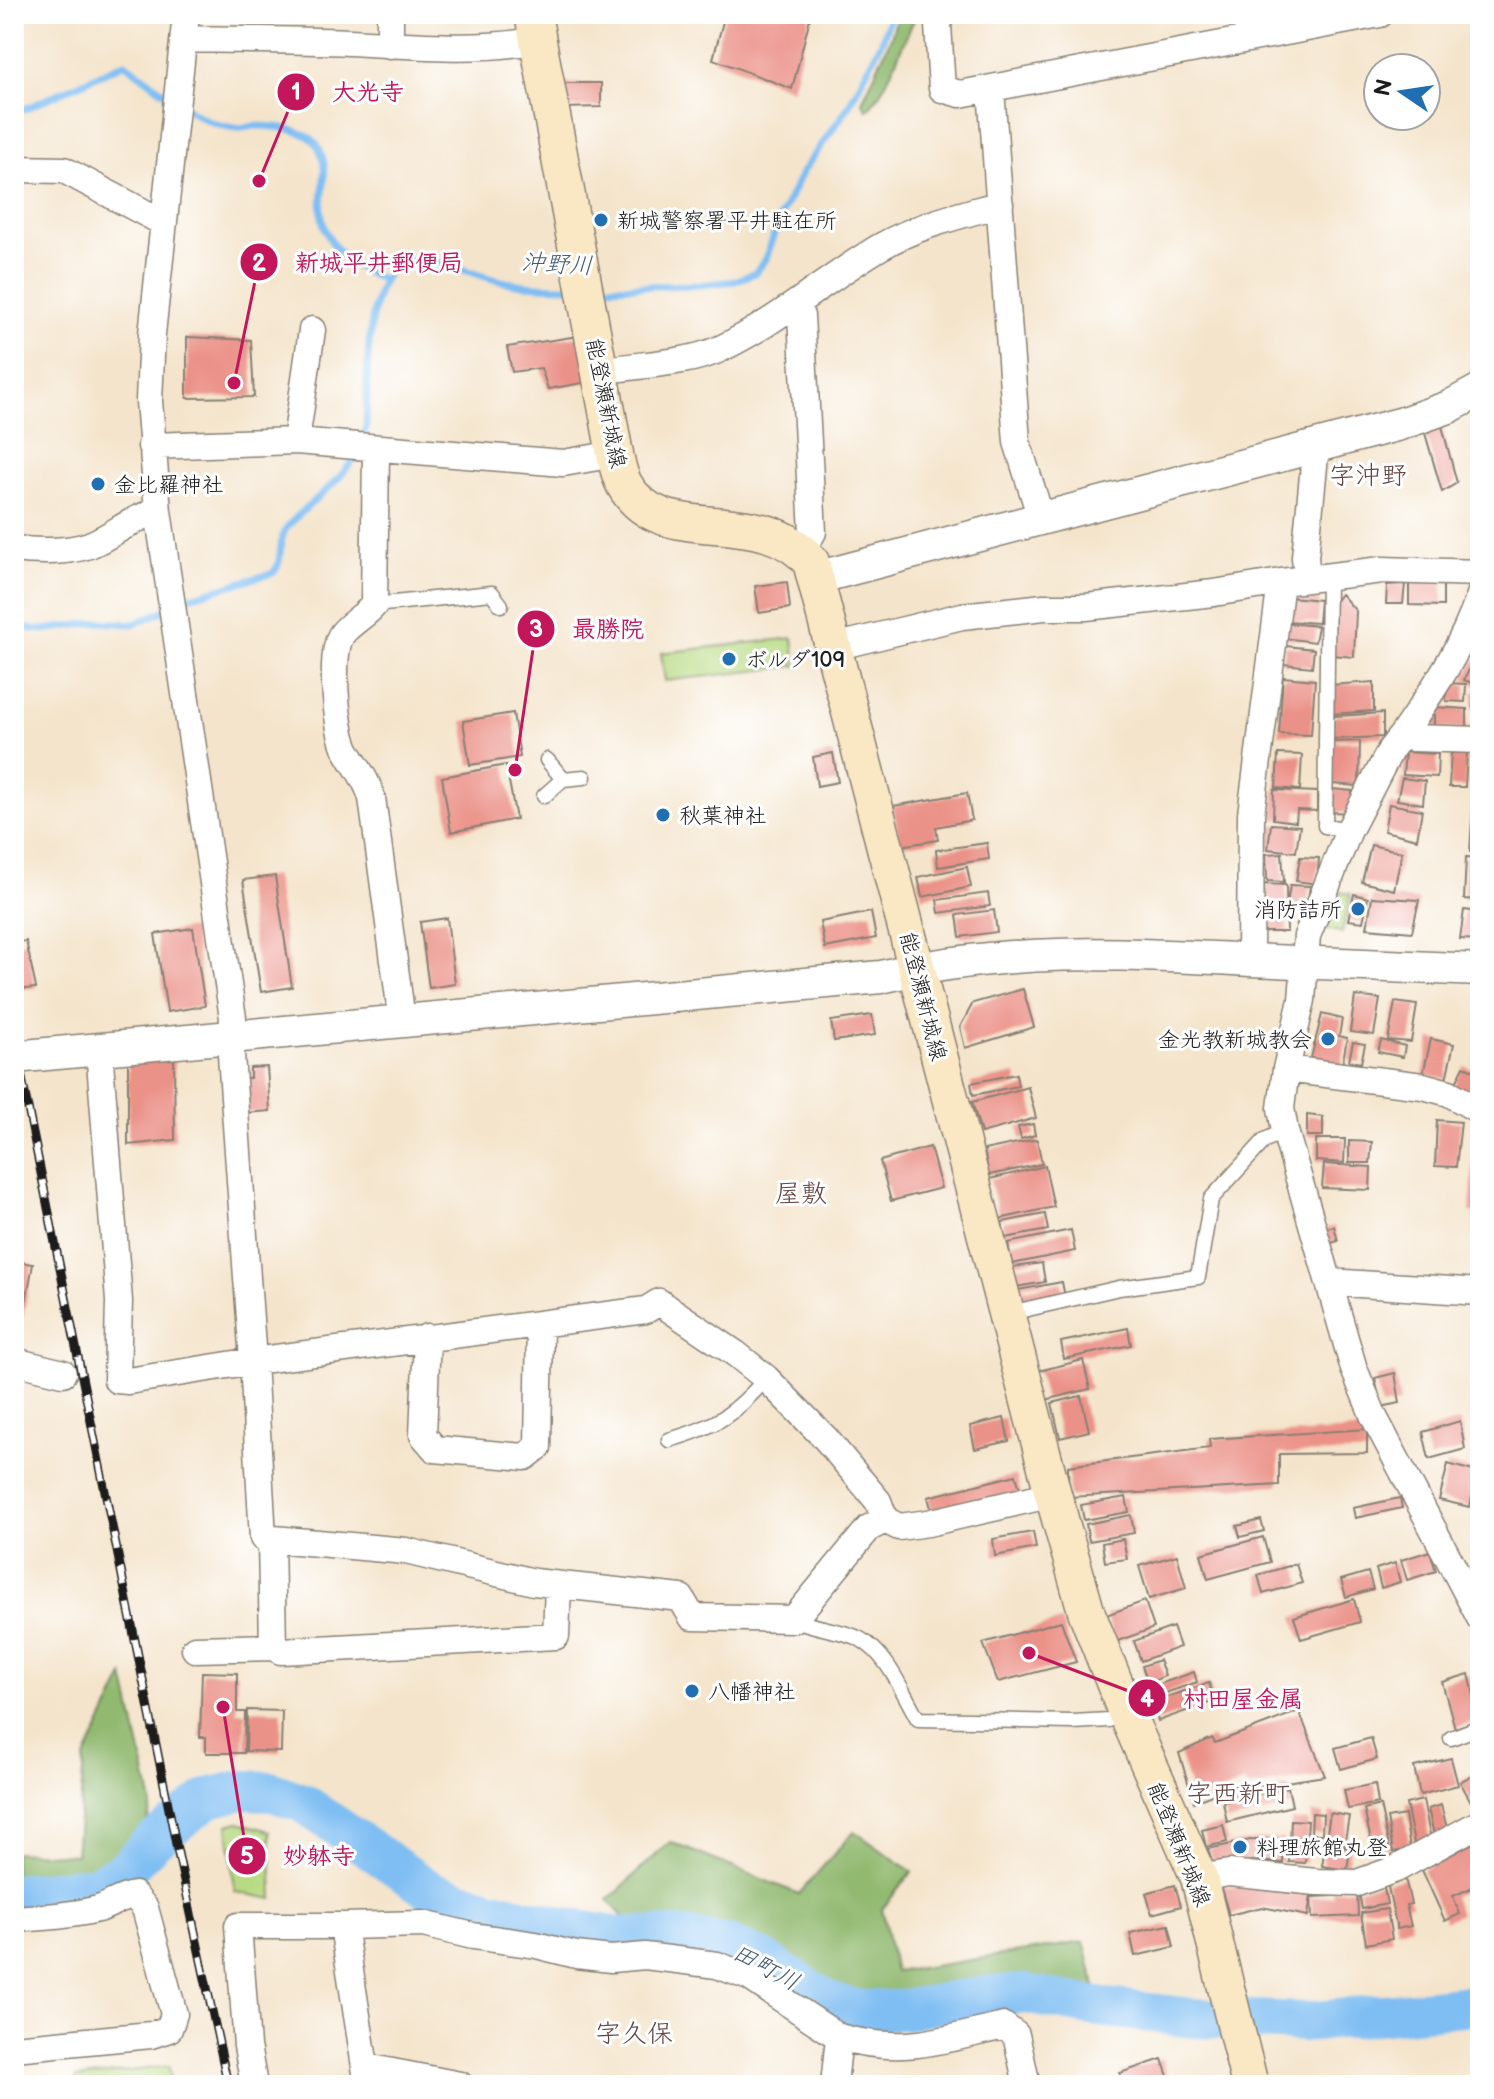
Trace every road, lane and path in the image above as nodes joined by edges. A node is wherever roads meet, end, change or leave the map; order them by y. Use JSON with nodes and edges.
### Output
{"nodes":[{"id":1,"x":390,"y":14,"type":"edge"},
{"id":2,"x":941,"y":14,"type":"edge"},
{"id":3,"x":1380,"y":14,"type":"edge"},
{"id":4,"x":185,"y":27,"type":"edge"},
{"id":5,"x":536,"y":27,"type":"edge"},
{"id":6,"x":390,"y":45,"type":"junction"},
{"id":7,"x":991,"y":89,"type":"junction"},
{"id":8,"x":14,"y":169,"type":"edge"},
{"id":9,"x":1000,"y":204,"type":"junction"},
{"id":10,"x":164,"y":223,"type":"junction"},
{"id":11,"x":797,"y":304,"type":"junction"},
{"id":12,"x":312,"y":330,"type":"dead end"},
{"id":13,"x":600,"y":371,"type":"junction"},
{"id":14,"x":1480,"y":390,"type":"edge"},
{"id":15,"x":296,"y":441,"type":"junction"},
{"id":16,"x":1316,"y":445,"type":"junction"},
{"id":17,"x":151,"y":446,"type":"junction"},
{"id":18,"x":376,"y":450,"type":"junction"},
{"id":19,"x":615,"y":454,"type":"junction"},
{"id":20,"x":158,"y":511,"type":"junction"},
{"id":21,"x":1041,"y":518,"type":"junction"},
{"id":22,"x":14,"y":549,"type":"edge"},
{"id":23,"x":809,"y":564,"type":"junction"},
{"id":24,"x":1480,"y":573,"type":"edge"},
{"id":25,"x":1305,"y":580,"type":"junction"},
{"id":26,"x":1480,"y":595,"type":"edge"},
{"id":27,"x":374,"y":605,"type":"junction"},
{"id":28,"x":501,"y":605,"type":"dead end"},
{"id":29,"x":834,"y":647,"type":"junction"},
{"id":30,"x":1402,"y":735,"type":"junction"},
{"id":31,"x":1480,"y":740,"type":"edge"},
{"id":32,"x":547,"y":760,"type":"dead end"},
{"id":33,"x":584,"y":777,"type":"dead end"},
{"id":34,"x":563,"y":779,"type":"junction"},
{"id":35,"x":544,"y":796,"type":"dead end"},
{"id":36,"x":1349,"y":830,"type":"junction"},
{"id":37,"x":1250,"y":960,"type":"junction"},
{"id":38,"x":1304,"y":962,"type":"junction"},
{"id":39,"x":916,"y":968,"type":"junction"},
{"id":40,"x":1480,"y":970,"type":"edge"},
{"id":41,"x":402,"y":1020,"type":"junction"},
{"id":42,"x":232,"y":1036,"type":"junction"},
{"id":43,"x":99,"y":1049,"type":"junction"},
{"id":44,"x":14,"y":1057,"type":"edge"},
{"id":45,"x":1286,"y":1069,"type":"junction"},
{"id":46,"x":1480,"y":1111,"type":"edge"},
{"id":47,"x":1285,"y":1131,"type":"junction"},
{"id":48,"x":1330,"y":1282,"type":"junction"},
{"id":49,"x":1480,"y":1292,"type":"edge"},
{"id":50,"x":1006,"y":1314,"type":"junction"},
{"id":51,"x":540,"y":1324,"type":"junction"},
{"id":52,"x":427,"y":1337,"type":"junction"},
{"id":53,"x":14,"y":1361,"type":"edge"},
{"id":54,"x":253,"y":1361,"type":"junction"},
{"id":55,"x":63,"y":1373,"type":"dead end"},
{"id":56,"x":766,"y":1378,"type":"junction"},
{"id":57,"x":669,"y":1440,"type":"dead end"},
{"id":58,"x":1053,"y":1494,"type":"junction"},
{"id":59,"x":885,"y":1520,"type":"junction"},
{"id":60,"x":271,"y":1539,"type":"junction"},
{"id":61,"x":558,"y":1585,"type":"junction"},
{"id":62,"x":1480,"y":1618,"type":"edge"},
{"id":63,"x":794,"y":1619,"type":"junction"},
{"id":64,"x":273,"y":1647,"type":"junction"},
{"id":65,"x":195,"y":1649,"type":"dead end"},
{"id":66,"x":1126,"y":1712,"type":"junction"},
{"id":67,"x":1480,"y":1727,"type":"edge"},
{"id":68,"x":1451,"y":1738,"type":"dead end"},
{"id":69,"x":1480,"y":1823,"type":"edge"},
{"id":70,"x":1199,"y":1878,"type":"junction"},
{"id":71,"x":14,"y":1919,"type":"edge"},
{"id":72,"x":343,"y":1926,"type":"junction"},
{"id":73,"x":839,"y":2037,"type":"junction"},
{"id":74,"x":14,"y":2048,"type":"edge"},
{"id":75,"x":368,"y":2079,"type":"edge"},
{"id":76,"x":254,"y":2085,"type":"edge"},
{"id":77,"x":460,"y":2085,"type":"edge"},
{"id":78,"x":834,"y":2085,"type":"edge"},
{"id":79,"x":1027,"y":2085,"type":"edge"},
{"id":80,"x":1250,"y":2085,"type":"edge"}],
"edges":[{"from":1,"to":6,"type":"street"},
{"from":2,"to":7,"type":"street"},
{"from":3,"to":7,"type":"street"},
{"from":4,"to":6,"type":"street"},
{"from":4,"to":10,"type":"street"},
{"from":5,"to":6,"type":"street"},
{"from":5,"to":13,"type":"main road","name":"能登瀬新城線"},
{"from":7,"to":9,"type":"street"},
{"from":8,"to":10,"type":"street"},
{"from":9,"to":11,"type":"street"},
{"from":9,"to":21,"type":"street"},
{"from":10,"to":17,"type":"street"},
{"from":11,"to":13,"type":"street"},
{"from":11,"to":23,"type":"street"},
{"from":12,"to":15,"type":"street"},
{"from":13,"to":19,"type":"main road","name":"能登瀬新城線"},
{"from":14,"to":16,"type":"street"},
{"from":15,"to":17,"type":"street"},
{"from":15,"to":18,"type":"street"},
{"from":16,"to":21,"type":"street"},
{"from":16,"to":25,"type":"street"},
{"from":17,"to":20,"type":"street"},
{"from":18,"to":19,"type":"street"},
{"from":18,"to":27,"type":"street"},
{"from":19,"to":23,"type":"main road","name":"能登瀬新城線"},
{"from":20,"to":22,"type":"street"},
{"from":20,"to":42,"type":"street"},
{"from":21,"to":23,"type":"street"},
{"from":23,"to":29,"type":"main road","name":"能登瀬新城線"},
{"from":24,"to":25,"type":"street"},
{"from":25,"to":29,"type":"street"},
{"from":25,"to":36,"type":"lane"},
{"from":25,"to":37,"type":"street"},
{"from":26,"to":30,"type":"street"},
{"from":27,"to":28,"type":"lane"},
{"from":27,"to":41,"type":"street"},
{"from":29,"to":39,"type":"main road","name":"能登瀬新城線"},
{"from":30,"to":31,"type":"street"},
{"from":30,"to":36,"type":"street"},
{"from":32,"to":34,"type":"lane"},
{"from":33,"to":34,"type":"lane"},
{"from":34,"to":35,"type":"lane"},
{"from":36,"to":38,"type":"street"},
{"from":37,"to":38,"type":"street"},
{"from":37,"to":39,"type":"street"},
{"from":38,"to":40,"type":"street"},
{"from":38,"to":45,"type":"street"},
{"from":39,"to":41,"type":"street"},
{"from":39,"to":50,"type":"main road","name":"能登瀬新城線"},
{"from":41,"to":42,"type":"street"},
{"from":42,"to":43,"type":"street"},
{"from":42,"to":54,"type":"street"},
{"from":43,"to":44,"type":"street"},
{"from":43,"to":54,"type":"street"},
{"from":45,"to":46,"type":"street"},
{"from":45,"to":47,"type":"street"},
{"from":47,"to":48,"type":"street"},
{"from":47,"to":50,"type":"lane"},
{"from":48,"to":49,"type":"street"},
{"from":48,"to":62,"type":"street"},
{"from":50,"to":58,"type":"main road","name":"能登瀬新城線"},
{"from":51,"to":52,"type":"street"},
{"from":51,"to":52,"type":"street"},
{"from":51,"to":56,"type":"street"},
{"from":52,"to":54,"type":"street"},
{"from":53,"to":55,"type":"street"},
{"from":54,"to":60,"type":"street"},
{"from":56,"to":57,"type":"lane"},
{"from":56,"to":59,"type":"street"},
{"from":58,"to":59,"type":"street"},
{"from":58,"to":66,"type":"main road","name":"能登瀬新城線"},
{"from":59,"to":63,"type":"street"},
{"from":60,"to":61,"type":"street"},
{"from":60,"to":64,"type":"street"},
{"from":61,"to":63,"type":"street"},
{"from":61,"to":64,"type":"street"},
{"from":63,"to":66,"type":"lane"},
{"from":64,"to":65,"type":"street"},
{"from":66,"to":70,"type":"main road","name":"能登瀬新城線"},
{"from":67,"to":68,"type":"lane"},
{"from":69,"to":70,"type":"street"},
{"from":70,"to":80,"type":"main road","name":"能登瀬新城線"},
{"from":71,"to":74,"type":"street"},
{"from":72,"to":73,"type":"street"},
{"from":72,"to":75,"type":"street"},
{"from":72,"to":76,"type":"street"},
{"from":73,"to":78,"type":"street"},
{"from":73,"to":79,"type":"street"},
{"from":75,"to":77,"type":"street"}]}
